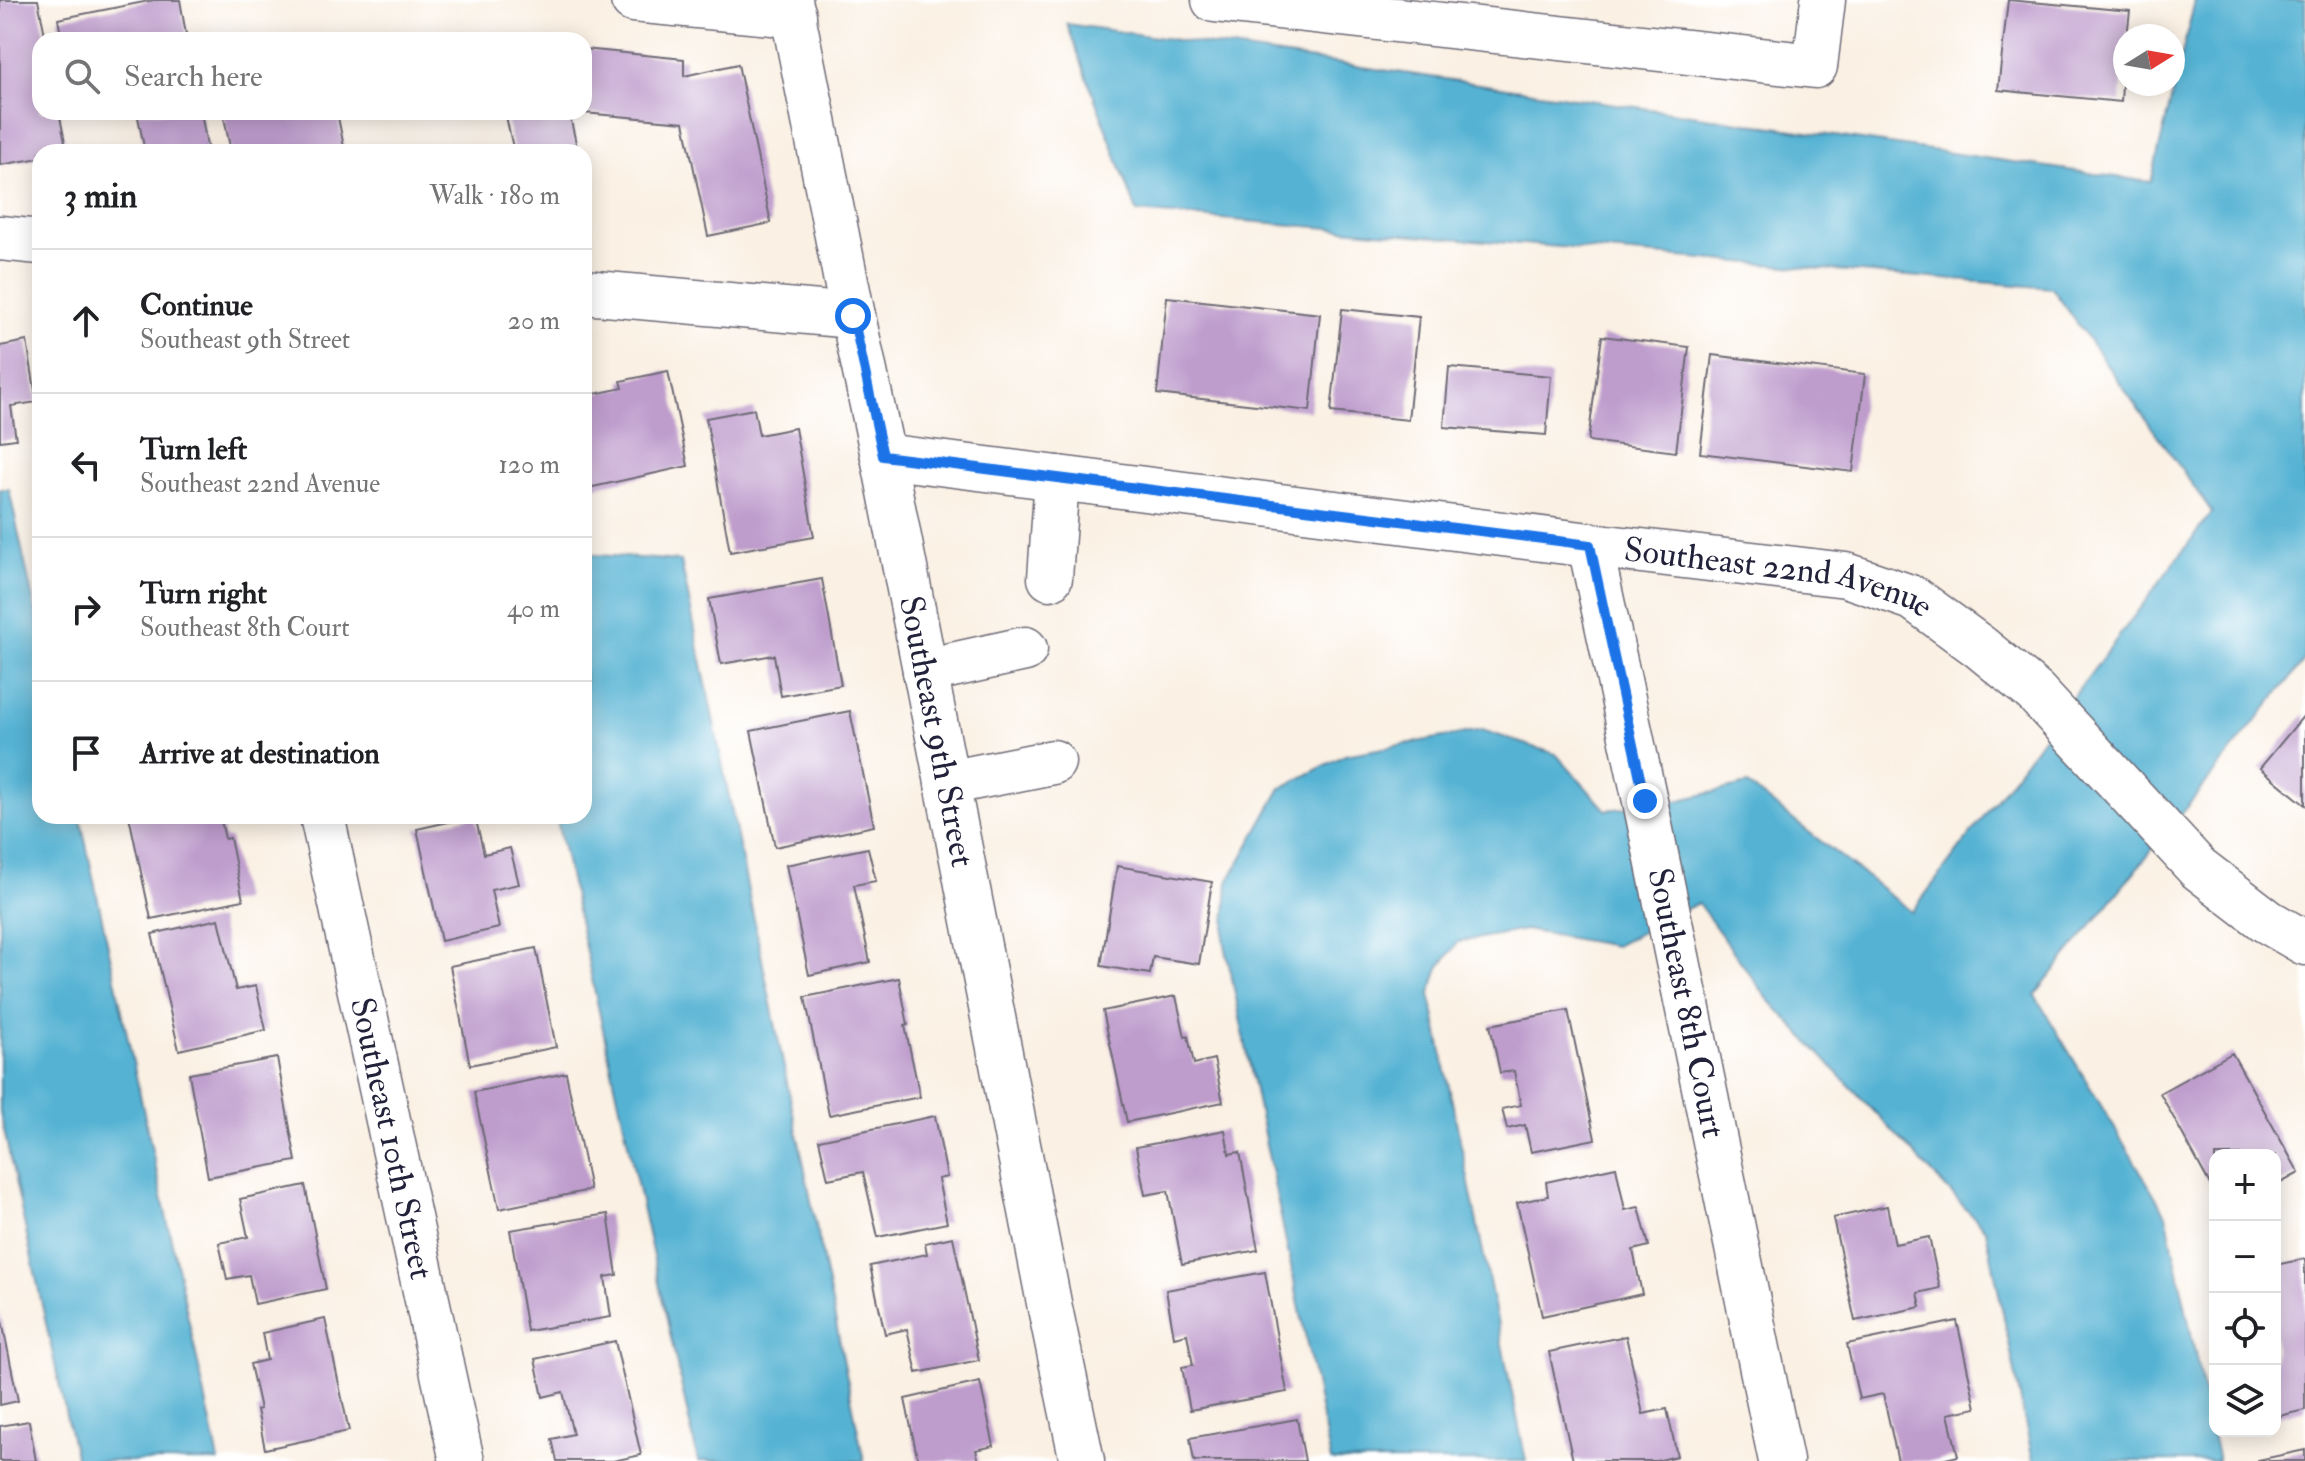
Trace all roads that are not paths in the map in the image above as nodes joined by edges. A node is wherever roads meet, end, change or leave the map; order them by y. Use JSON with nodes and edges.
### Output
{"nodes":[{"id":1,"x":633,"y":0,"type":"edge"},
{"id":2,"x":1214,"y":0,"type":"edge"},
{"id":3,"x":1823,"y":0,"type":"edge"},
{"id":4,"x":1272,"y":3,"type":"edge"},
{"id":5,"x":792,"y":8,"type":"edge"},
{"id":6,"x":0,"y":238,"type":"edge"},
{"id":7,"x":32,"y":241,"type":"edge"},
{"id":8,"x":592,"y":293,"type":"edge"},
{"id":9,"x":853,"y":316,"type":"junction"},
{"id":10,"x":883,"y":456,"type":"junction"},
{"id":11,"x":1057,"y":478,"type":"junction"},
{"id":12,"x":1590,"y":545,"type":"junction"},
{"id":13,"x":1050,"y":578,"type":"dead end"},
{"id":14,"x":1025,"y":649,"type":"dead end"},
{"id":15,"x":925,"y":671,"type":"junction"},
{"id":16,"x":1053,"y":762,"type":"dead end"},
{"id":17,"x":947,"y":783,"type":"junction"},
{"id":18,"x":324,"y":824,"type":"edge"},
{"id":19,"x":2305,"y":943,"type":"edge"},
{"id":20,"x":462,"y":1461,"type":"edge"},
{"id":21,"x":1082,"y":1461,"type":"edge"},
{"id":22,"x":1781,"y":1461,"type":"edge"}],
"edges":[{"from":1,"to":5,"type":"street"},
{"from":2,"to":4,"type":"street"},
{"from":3,"to":4,"type":"street"},
{"from":5,"to":9,"type":"street","name":"Southeast 9th Street"},
{"from":6,"to":7,"type":"street"},
{"from":8,"to":9,"type":"street"},
{"from":9,"to":10,"type":"street","name":"Southeast 9th Street"},
{"from":10,"to":11,"type":"street","name":"Southeast 22nd Avenue"},
{"from":10,"to":15,"type":"street","name":"Southeast 9th Street"},
{"from":11,"to":12,"type":"street","name":"Southeast 22nd Avenue"},
{"from":11,"to":13,"type":"street"},
{"from":12,"to":19,"type":"street","name":"Southeast 22nd Avenue"},
{"from":12,"to":22,"type":"street","name":"Southeast 8th Court"},
{"from":14,"to":15,"type":"street"},
{"from":15,"to":17,"type":"street","name":"Southeast 9th Street"},
{"from":16,"to":17,"type":"street"},
{"from":17,"to":21,"type":"street","name":"Southeast 9th Street"},
{"from":18,"to":20,"type":"street","name":"Southeast 10th Street"}]}
